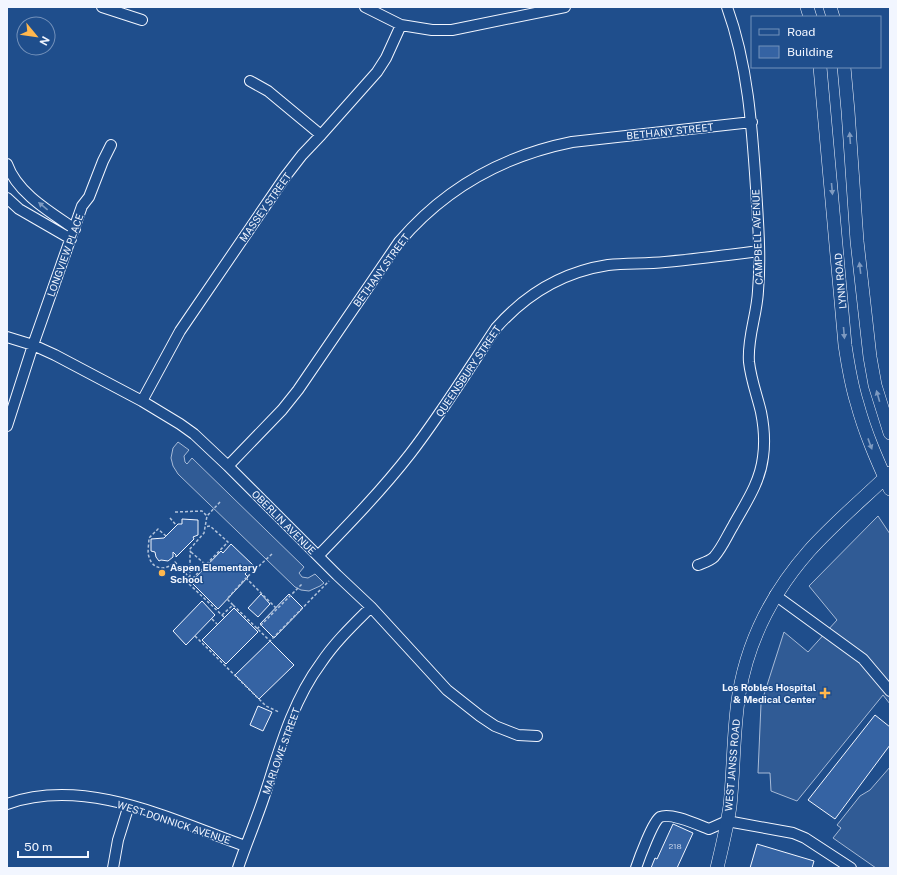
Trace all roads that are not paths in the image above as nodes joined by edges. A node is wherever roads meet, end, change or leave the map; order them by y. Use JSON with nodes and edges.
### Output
{"nodes":[{"id":1,"x":102,"y":7,"type":"edge"},
{"id":2,"x":365,"y":7,"type":"edge"},
{"id":3,"x":565,"y":7,"type":"edge"},
{"id":4,"x":727,"y":7,"type":"edge"},
{"id":5,"x":534,"y":10,"type":"edge"},
{"id":6,"x":142,"y":20,"type":"dead end"},
{"id":7,"x":401,"y":25,"type":"junction"},
{"id":8,"x":820,"y":68,"type":"edge"},
{"id":9,"x":844,"y":68,"type":"edge"},
{"id":10,"x":250,"y":80,"type":"dead end"},
{"id":11,"x":752,"y":122,"type":"junction"},
{"id":12,"x":321,"y":136,"type":"junction"},
{"id":13,"x":111,"y":145,"type":"dead end"},
{"id":14,"x":7,"y":164,"type":"edge"},
{"id":15,"x":7,"y":198,"type":"edge"},
{"id":16,"x":75,"y":228,"type":"junction"},
{"id":17,"x":70,"y":239,"type":"junction"},
{"id":18,"x":759,"y":251,"type":"junction"},
{"id":19,"x":7,"y":337,"type":"edge"},
{"id":20,"x":33,"y":345,"type":"junction"},
{"id":21,"x":142,"y":401,"type":"junction"},
{"id":22,"x":7,"y":426,"type":"edge"},
{"id":23,"x":890,"y":433,"type":"edge"},
{"id":24,"x":228,"y":466,"type":"junction"},
{"id":25,"x":888,"y":480,"type":"edge"},
{"id":26,"x":318,"y":556,"type":"junction"},
{"id":27,"x":698,"y":565,"type":"dead end"},
{"id":28,"x":776,"y":595,"type":"junction"},
{"id":29,"x":371,"y":606,"type":"junction"},
{"id":30,"x":890,"y":691,"type":"edge"},
{"id":31,"x":537,"y":736,"type":"dead end"},
{"id":32,"x":7,"y":804,"type":"edge"},
{"id":33,"x":130,"y":805,"type":"junction"},
{"id":34,"x":727,"y":821,"type":"junction"},
{"id":35,"x":246,"y":846,"type":"junction"},
{"id":36,"x":113,"y":868,"type":"edge"},
{"id":37,"x":238,"y":868,"type":"edge"},
{"id":38,"x":636,"y":868,"type":"edge"},
{"id":39,"x":717,"y":868,"type":"edge"},
{"id":40,"x":851,"y":868,"type":"edge"}],
"edges":[{"from":1,"to":6,"type":"street"},
{"from":2,"to":7,"type":"street"},
{"from":3,"to":5,"type":"street"},
{"from":4,"to":11,"type":"street","name":"CAMPBELL AVENUE"},
{"from":5,"to":7,"type":"street"},
{"from":7,"to":12,"type":"street","name":"MASSEY STREET"},
{"from":8,"to":25,"type":"main road","name":"LYNN ROAD","one_way":true},
{"from":23,"to":9,"type":"main road","name":"LYNN ROAD","one_way":true},
{"from":10,"to":12,"type":"street"},
{"from":11,"to":18,"type":"street","name":"CAMPBELL AVENUE"},
{"from":11,"to":24,"type":"street","name":"BETHANY STREET"},
{"from":12,"to":21,"type":"street","name":"MASSEY STREET"},
{"from":13,"to":16,"type":"street","name":"LONGVIEW PLACE"},
{"from":16,"to":14,"type":"street","one_way":true},
{"from":15,"to":17,"type":"street"},
{"from":16,"to":17,"type":"street","name":"LONGVIEW PLACE"},
{"from":17,"to":20,"type":"street","name":"LONGVIEW PLACE"},
{"from":18,"to":26,"type":"street","name":"QUEENSBURY STREET"},
{"from":18,"to":27,"type":"street","name":"CAMPBELL AVENUE"},
{"from":19,"to":20,"type":"street","name":"OBERLIN AVENUE"},
{"from":20,"to":21,"type":"street","name":"OBERLIN AVENUE"},
{"from":20,"to":22,"type":"street","name":"LONGVIEW PLACE"},
{"from":21,"to":24,"type":"street","name":"OBERLIN AVENUE"},
{"from":24,"to":26,"type":"street","name":"OBERLIN AVENUE"},
{"from":25,"to":28,"type":"main road","name":"WEST JANSS ROAD"},
{"from":26,"to":29,"type":"street","name":"OBERLIN AVENUE"},
{"from":28,"to":30,"type":"street"},
{"from":28,"to":34,"type":"main road","name":"WEST JANSS ROAD"},
{"from":29,"to":31,"type":"street","name":"OBERLIN AVENUE"},
{"from":29,"to":35,"type":"street","name":"MARLOWE STREET"},
{"from":32,"to":33,"type":"street","name":"WEST DONNICK AVENUE"},
{"from":33,"to":35,"type":"street","name":"WEST DONNICK AVENUE"},
{"from":33,"to":36,"type":"street"},
{"from":34,"to":38,"type":"street"},
{"from":34,"to":39,"type":"main road","name":"WEST JANSS ROAD"},
{"from":34,"to":40,"type":"street"},
{"from":35,"to":37,"type":"street","name":"MARLOWE STREET"}]}
